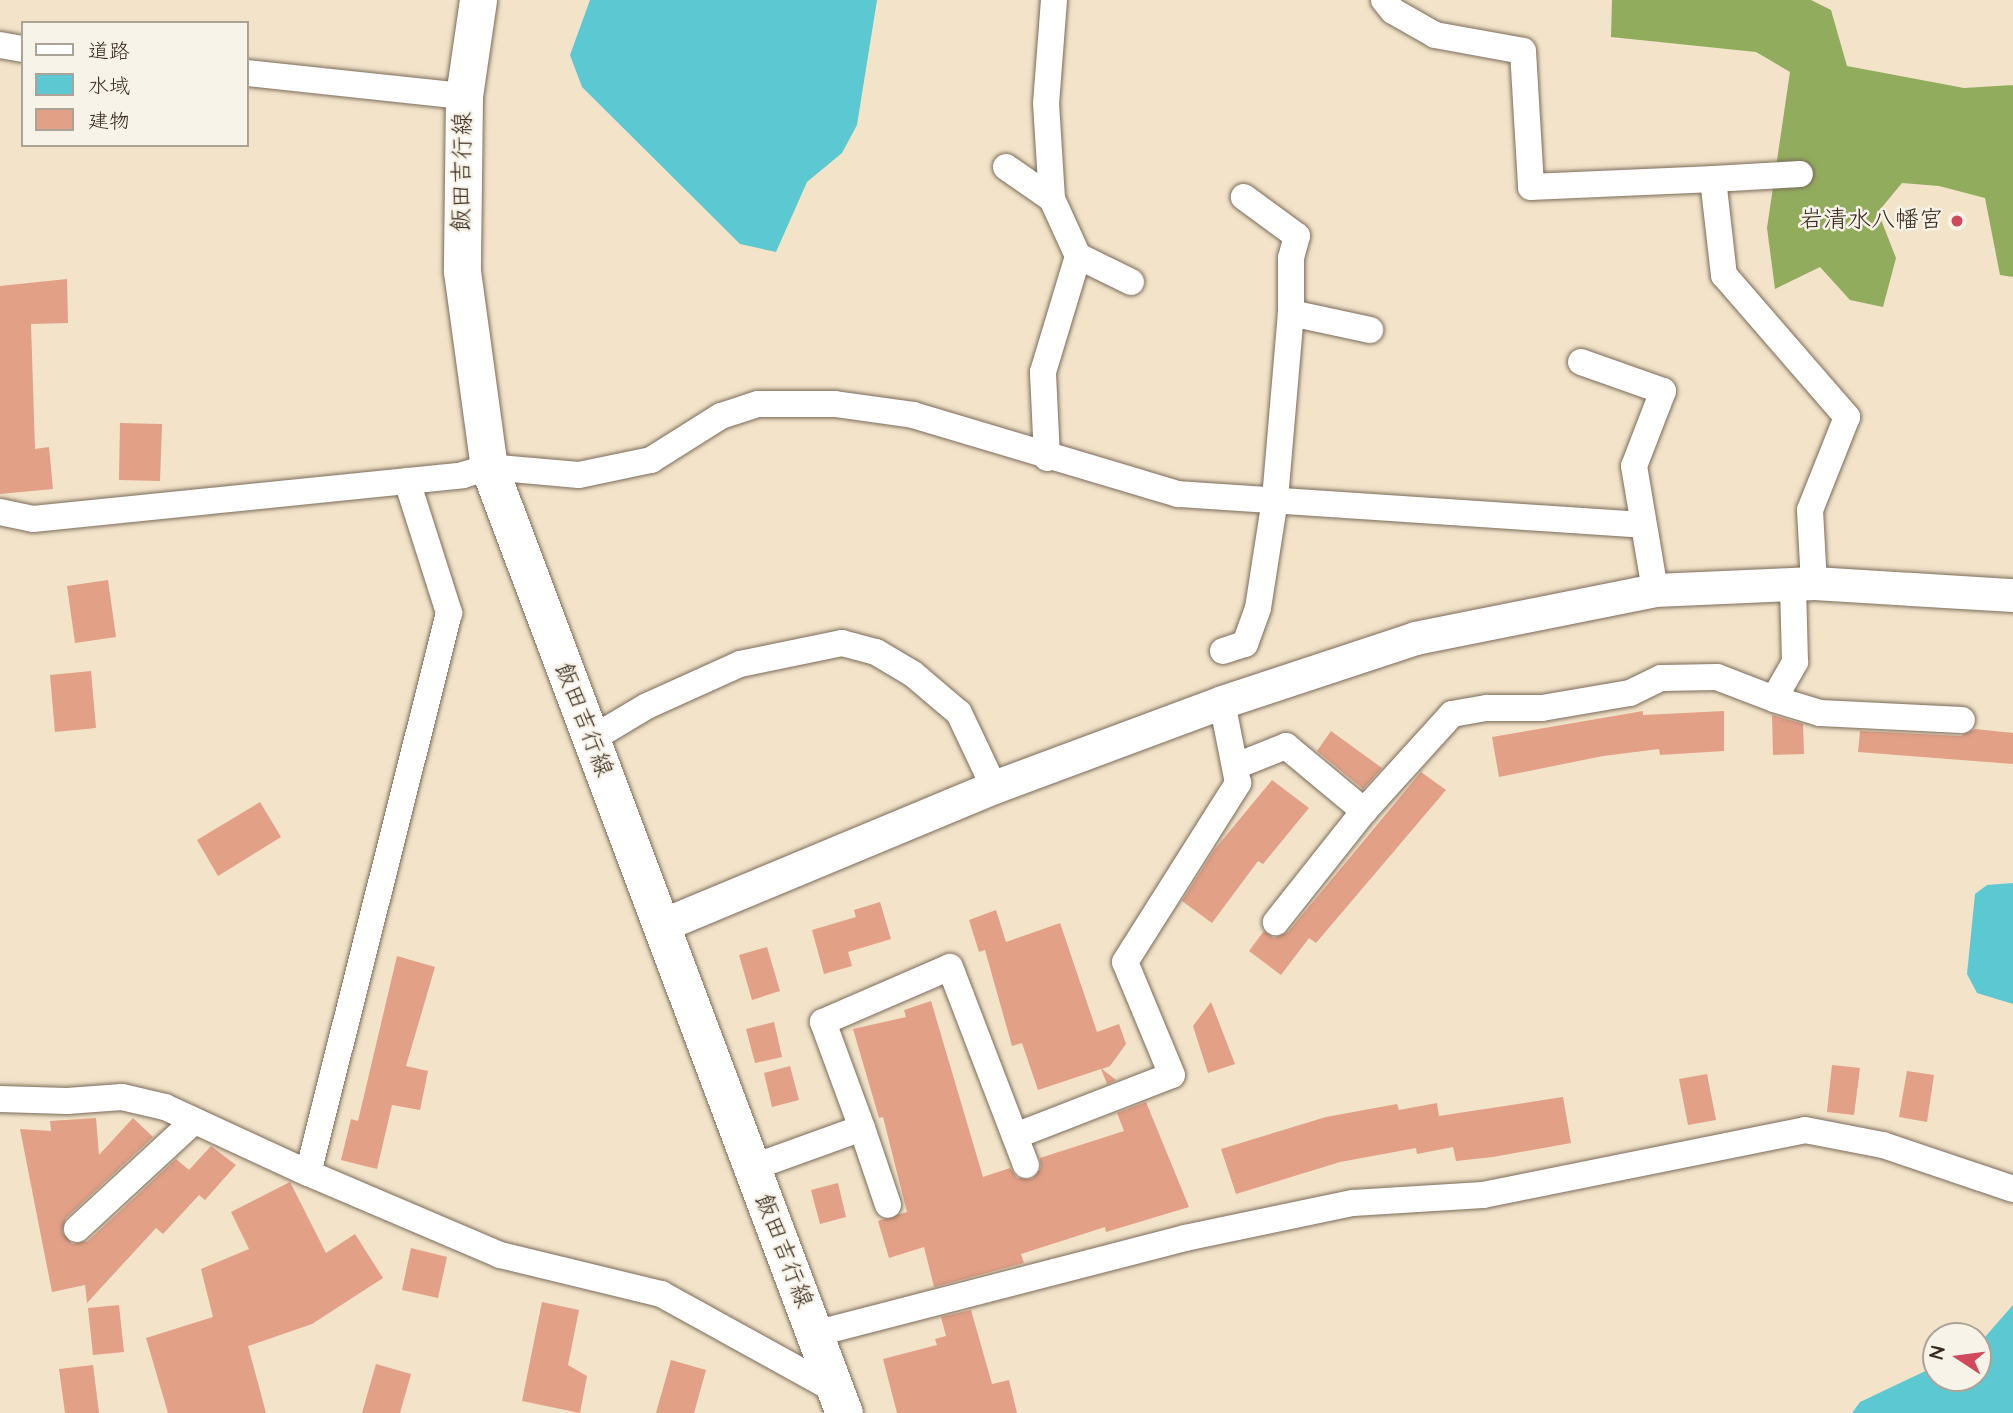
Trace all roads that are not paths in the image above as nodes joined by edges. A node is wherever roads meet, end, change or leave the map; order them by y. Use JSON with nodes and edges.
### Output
{"nodes":[{"id":1,"x":478,"y":0,"type":"edge"},
{"id":2,"x":1054,"y":0,"type":"edge"},
{"id":3,"x":1384,"y":0,"type":"edge"},
{"id":4,"x":0,"y":46,"type":"edge"},
{"id":5,"x":21,"y":48,"type":"edge"},
{"id":6,"x":248,"y":74,"type":"edge"},
{"id":7,"x":464,"y":96,"type":"junction"},
{"id":8,"x":1006,"y":167,"type":"dead end"},
{"id":9,"x":1800,"y":174,"type":"dead end"},
{"id":10,"x":1713,"y":179,"type":"junction"},
{"id":11,"x":1244,"y":197,"type":"dead end"},
{"id":12,"x":1052,"y":199,"type":"junction"},
{"id":13,"x":1078,"y":256,"type":"junction"},
{"id":14,"x":1132,"y":282,"type":"dead end"},
{"id":15,"x":1291,"y":313,"type":"junction"},
{"id":16,"x":1370,"y":330,"type":"dead end"},
{"id":17,"x":1581,"y":362,"type":"dead end"},
{"id":18,"x":1047,"y":458,"type":"junction"},
{"id":19,"x":489,"y":467,"type":"junction"},
{"id":20,"x":407,"y":481,"type":"junction"},
{"id":21,"x":1275,"y":499,"type":"junction"},
{"id":22,"x":0,"y":512,"type":"edge"},
{"id":23,"x":1641,"y":525,"type":"junction"},
{"id":24,"x":1804,"y":583,"type":"junction"},
{"id":25,"x":1655,"y":590,"type":"junction"},
{"id":26,"x":2013,"y":595,"type":"edge"},
{"id":27,"x":1223,"y":651,"type":"dead end"},
{"id":28,"x":1774,"y":699,"type":"junction"},
{"id":29,"x":1222,"y":702,"type":"junction"},
{"id":30,"x":1962,"y":720,"type":"dead end"},
{"id":31,"x":590,"y":740,"type":"junction"},
{"id":32,"x":1236,"y":766,"type":"junction"},
{"id":33,"x":994,"y":787,"type":"junction"},
{"id":34,"x":1364,"y":811,"type":"junction"},
{"id":35,"x":1276,"y":922,"type":"dead end"},
{"id":36,"x":660,"y":926,"type":"junction"},
{"id":37,"x":0,"y":1098,"type":"edge"},
{"id":38,"x":194,"y":1121,"type":"junction"},
{"id":39,"x":862,"y":1128,"type":"junction"},
{"id":40,"x":1015,"y":1136,"type":"junction"},
{"id":41,"x":1026,"y":1165,"type":"dead end"},
{"id":42,"x":751,"y":1168,"type":"junction"},
{"id":43,"x":309,"y":1173,"type":"junction"},
{"id":44,"x":2013,"y":1189,"type":"edge"},
{"id":45,"x":888,"y":1205,"type":"dead end"},
{"id":46,"x":77,"y":1228,"type":"dead end"},
{"id":47,"x":814,"y":1334,"type":"junction"},
{"id":48,"x":840,"y":1401,"type":"edge"}],
"edges":[{"from":1,"to":7,"type":"main road","name":"飯田吉行線"},
{"from":2,"to":12,"type":"street"},
{"from":3,"to":10,"type":"street"},
{"from":4,"to":5,"type":"street"},
{"from":6,"to":7,"type":"street"},
{"from":7,"to":19,"type":"main road","name":"飯田吉行線"},
{"from":8,"to":12,"type":"street"},
{"from":9,"to":10,"type":"street"},
{"from":10,"to":24,"type":"street"},
{"from":11,"to":15,"type":"street"},
{"from":12,"to":13,"type":"street"},
{"from":13,"to":14,"type":"street"},
{"from":13,"to":18,"type":"street"},
{"from":15,"to":16,"type":"street"},
{"from":15,"to":21,"type":"street"},
{"from":17,"to":23,"type":"street"},
{"from":18,"to":19,"type":"street"},
{"from":18,"to":21,"type":"street"},
{"from":19,"to":20,"type":"street"},
{"from":19,"to":31,"type":"main road","name":"飯田吉行線"},
{"from":20,"to":22,"type":"street"},
{"from":20,"to":43,"type":"street"},
{"from":21,"to":23,"type":"street"},
{"from":21,"to":27,"type":"street"},
{"from":23,"to":25,"type":"street"},
{"from":24,"to":25,"type":"street"},
{"from":24,"to":26,"type":"street"},
{"from":24,"to":28,"type":"street"},
{"from":25,"to":29,"type":"street"},
{"from":28,"to":30,"type":"street"},
{"from":28,"to":34,"type":"street"},
{"from":29,"to":32,"type":"street"},
{"from":29,"to":33,"type":"street"},
{"from":31,"to":33,"type":"street"},
{"from":31,"to":36,"type":"main road","name":"飯田吉行線"},
{"from":32,"to":34,"type":"street"},
{"from":32,"to":40,"type":"street"},
{"from":33,"to":36,"type":"street"},
{"from":34,"to":35,"type":"street"},
{"from":36,"to":42,"type":"main road","name":"飯田吉行線"},
{"from":37,"to":38,"type":"street"},
{"from":38,"to":43,"type":"street"},
{"from":38,"to":46,"type":"street"},
{"from":39,"to":40,"type":"street"},
{"from":39,"to":42,"type":"street"},
{"from":39,"to":45,"type":"street"},
{"from":40,"to":41,"type":"street"},
{"from":42,"to":47,"type":"main road","name":"飯田吉行線"},
{"from":43,"to":48,"type":"street"},
{"from":44,"to":47,"type":"street"},
{"from":47,"to":48,"type":"main road","name":"飯田吉行線"}]}
